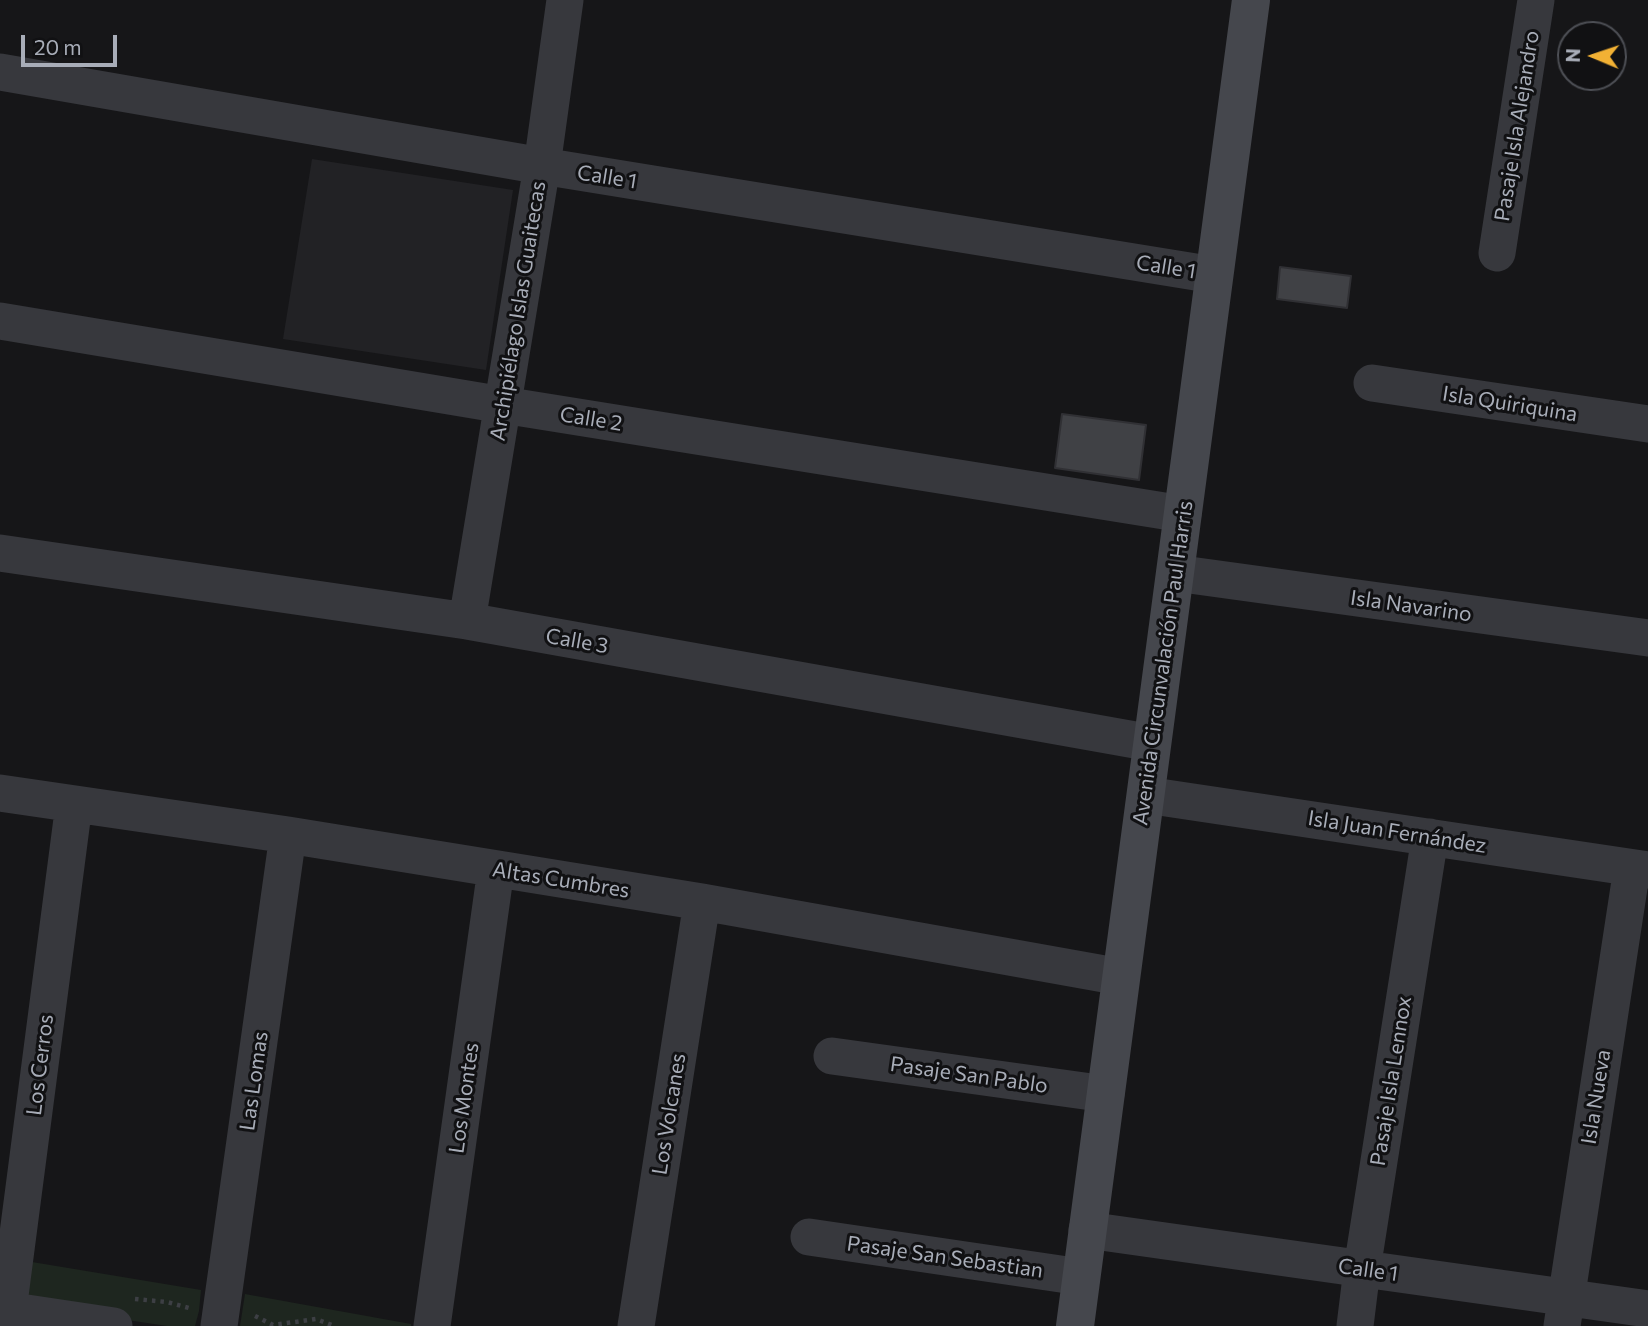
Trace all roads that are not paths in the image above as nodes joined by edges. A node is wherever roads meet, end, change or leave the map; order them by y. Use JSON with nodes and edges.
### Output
{"nodes":[{"id":1,"x":565,"y":0,"type":"edge"},
{"id":2,"x":1251,"y":0,"type":"edge"},
{"id":3,"x":1536,"y":0,"type":"edge"},
{"id":4,"x":0,"y":72,"type":"edge"},
{"id":5,"x":542,"y":166,"type":"junction"},
{"id":6,"x":1497,"y":253,"type":"dead end"},
{"id":7,"x":1214,"y":275,"type":"junction"},
{"id":8,"x":0,"y":321,"type":"edge"},
{"id":9,"x":1372,"y":383,"type":"dead end"},
{"id":10,"x":503,"y":405,"type":"junction"},
{"id":11,"x":1648,"y":424,"type":"edge"},
{"id":12,"x":1183,"y":514,"type":"junction"},
{"id":13,"x":0,"y":553,"type":"edge"},
{"id":14,"x":1175,"y":573,"type":"junction"},
{"id":15,"x":467,"y":621,"type":"junction"},
{"id":16,"x":1648,"y":638,"type":"edge"},
{"id":17,"x":1152,"y":743,"type":"junction"},
{"id":18,"x":0,"y":793,"type":"edge"},
{"id":19,"x":1146,"y":795,"type":"junction"},
{"id":20,"x":74,"y":804,"type":"junction"},
{"id":21,"x":288,"y":835,"type":"junction"},
{"id":22,"x":1430,"y":837,"type":"junction"},
{"id":23,"x":496,"y":869,"type":"junction"},
{"id":24,"x":1640,"y":869,"type":"edge"},
{"id":25,"x":702,"y":902,"type":"junction"},
{"id":26,"x":1121,"y":976,"type":"junction"},
{"id":27,"x":832,"y":1056,"type":"dead end"},
{"id":28,"x":1106,"y":1094,"type":"junction"},
{"id":29,"x":1087,"y":1230,"type":"junction"},
{"id":30,"x":809,"y":1237,"type":"dead end"},
{"id":31,"x":1362,"y":1269,"type":"junction"},
{"id":32,"x":1081,"y":1277,"type":"junction"},
{"id":33,"x":1648,"y":1309,"type":"edge"},
{"id":34,"x":1564,"y":1312,"type":"edge"},
{"id":35,"x":4,"y":1315,"type":"edge"},
{"id":36,"x":114,"y":1326,"type":"edge"},
{"id":37,"x":219,"y":1326,"type":"edge"},
{"id":38,"x":432,"y":1326,"type":"edge"},
{"id":39,"x":636,"y":1326,"type":"edge"},
{"id":40,"x":1075,"y":1326,"type":"edge"},
{"id":41,"x":1355,"y":1326,"type":"edge"}],
"edges":[{"from":1,"to":5,"type":"street","name":"Archipiélago Islas Guaitecas"},
{"from":2,"to":7,"type":"main road","name":"Avenida Circunvalación Paul Harris"},
{"from":3,"to":6,"type":"street","name":"Pasaje Isla Alejandro"},
{"from":4,"to":5,"type":"street","name":"Calle 1"},
{"from":5,"to":7,"type":"street","name":"Calle 1"},
{"from":5,"to":10,"type":"street","name":"Archipiélago Islas Guaitecas"},
{"from":7,"to":12,"type":"main road","name":"Avenida Circunvalación Paul Harris"},
{"from":8,"to":10,"type":"street","name":"Calle 2"},
{"from":9,"to":11,"type":"street","name":"Isla Quiriquina"},
{"from":10,"to":12,"type":"street","name":"Calle 2"},
{"from":10,"to":15,"type":"street","name":"Archipiélago Islas Guaitecas"},
{"from":12,"to":14,"type":"main road","name":"Avenida Circunvalación Paul Harris"},
{"from":13,"to":15,"type":"street","name":"Calle 3"},
{"from":14,"to":16,"type":"street","name":"Isla Navarino"},
{"from":14,"to":17,"type":"main road","name":"Avenida Circunvalación Paul Harris"},
{"from":15,"to":17,"type":"street","name":"Calle 3"},
{"from":17,"to":19,"type":"main road","name":"Avenida Circunvalación Paul Harris"},
{"from":18,"to":20,"type":"street","name":"Altas Cumbres"},
{"from":19,"to":22,"type":"street","name":"Isla Juan Fernández"},
{"from":19,"to":26,"type":"main road","name":"Avenida Circunvalación Paul Harris"},
{"from":20,"to":21,"type":"street","name":"Altas Cumbres"},
{"from":20,"to":35,"type":"street","name":"Los Cerros"},
{"from":21,"to":23,"type":"street","name":"Altas Cumbres"},
{"from":21,"to":37,"type":"street","name":"Las Lomas"},
{"from":22,"to":24,"type":"street","name":"Isla Juan Fernández"},
{"from":22,"to":31,"type":"street","name":"Pasaje Isla Lennox"},
{"from":23,"to":25,"type":"street","name":"Altas Cumbres"},
{"from":23,"to":38,"type":"street","name":"Los Montes"},
{"from":24,"to":34,"type":"street","name":"Isla Nueva"},
{"from":25,"to":26,"type":"street","name":"Altas Cumbres"},
{"from":25,"to":39,"type":"street","name":"Los Volcanes"},
{"from":26,"to":28,"type":"main road","name":"Avenida Circunvalación Paul Harris"},
{"from":27,"to":28,"type":"street","name":"Pasaje San Pablo"},
{"from":28,"to":29,"type":"main road","name":"Avenida Circunvalación Paul Harris"},
{"from":29,"to":31,"type":"street","name":"Calle 1"},
{"from":29,"to":32,"type":"main road","name":"Avenida Circunvalación Paul Harris"},
{"from":30,"to":32,"type":"street","name":"Pasaje San Sebastian"},
{"from":31,"to":34,"type":"street","name":"Calle 1"},
{"from":31,"to":41,"type":"street","name":"Pasaje Isla Lennox"},
{"from":32,"to":40,"type":"main road","name":"Avenida Circunvalación Paul Harris"},
{"from":33,"to":34,"type":"street","name":"Calle 1"},
{"from":35,"to":36,"type":"street"}]}
